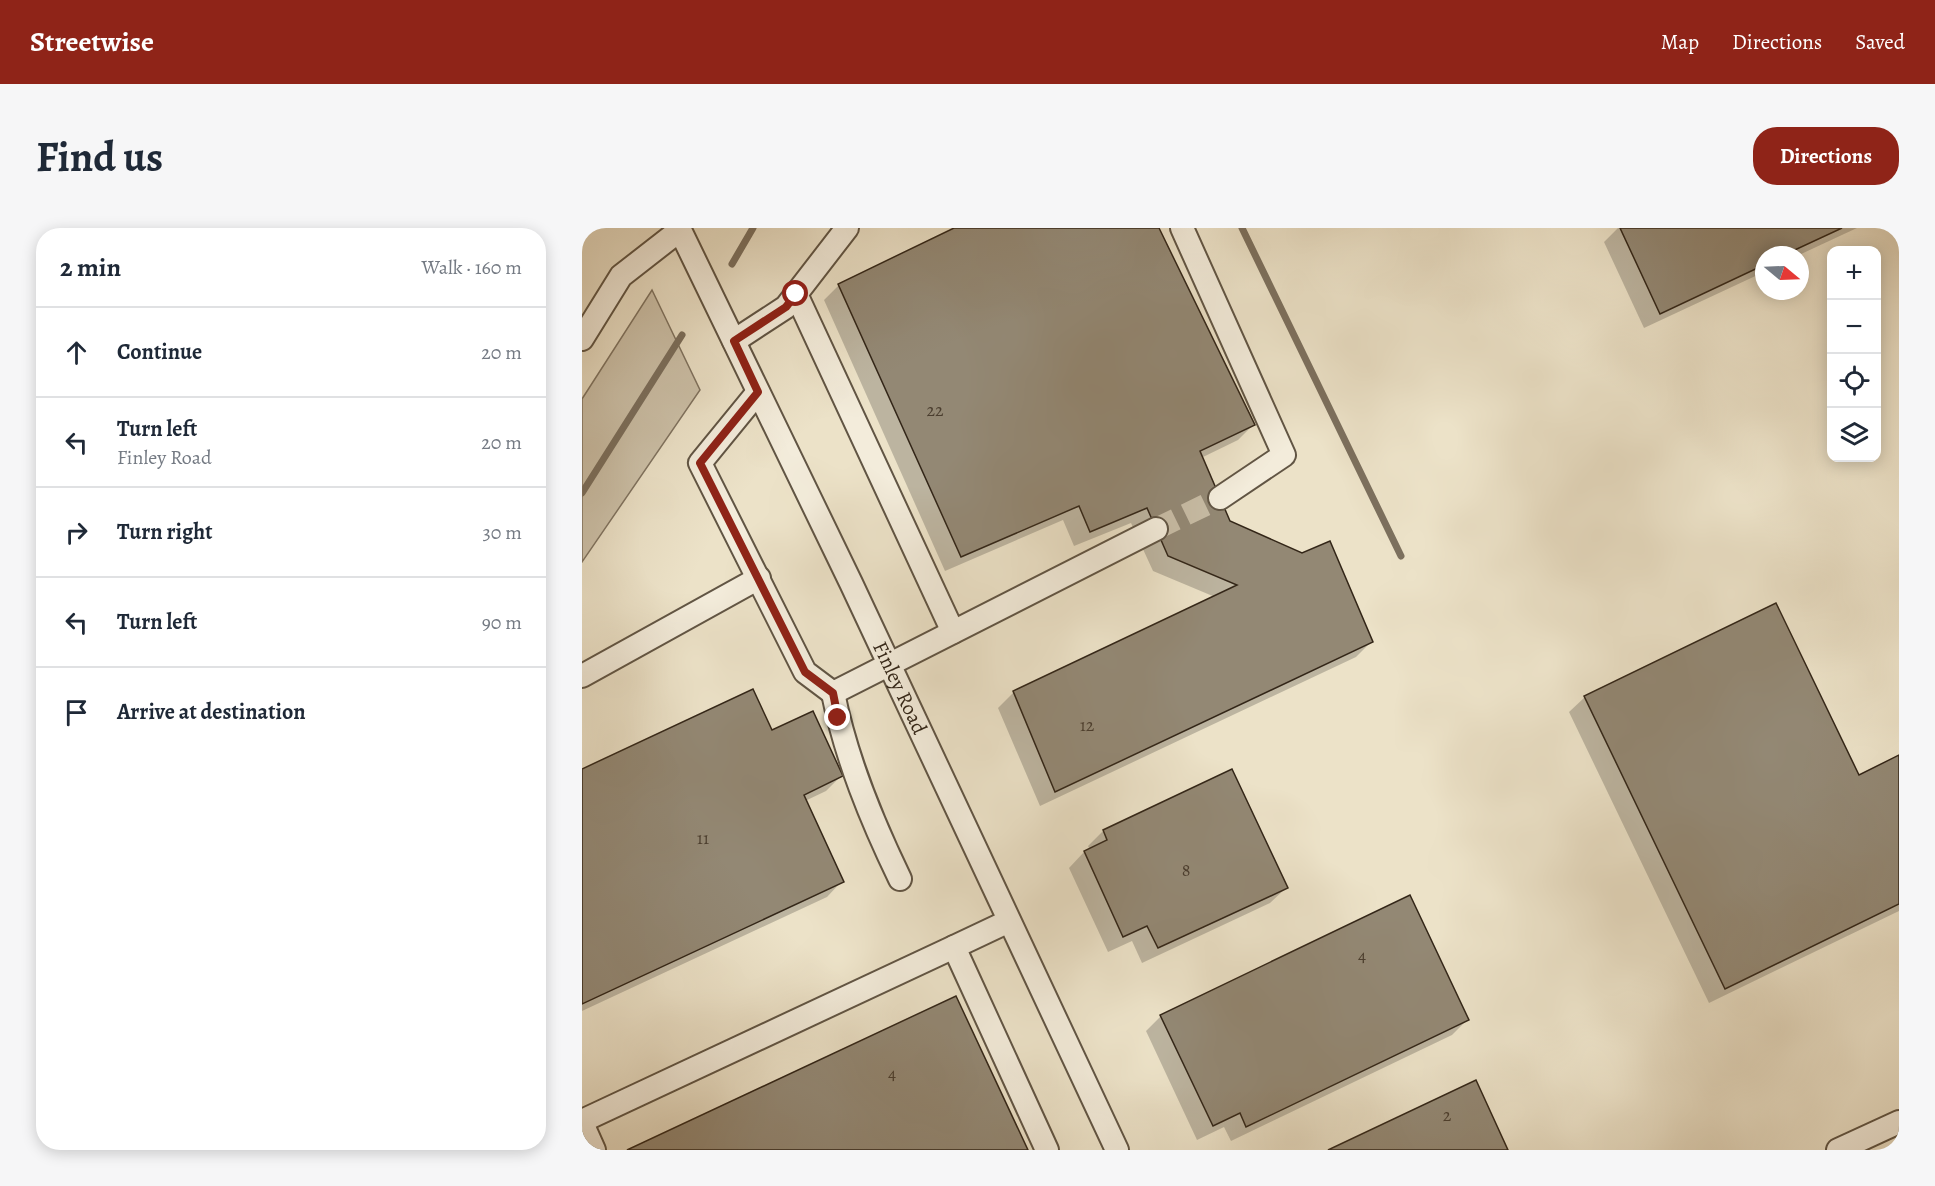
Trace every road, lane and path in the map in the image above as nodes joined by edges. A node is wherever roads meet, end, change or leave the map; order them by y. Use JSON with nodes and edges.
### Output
{"nodes":[{"id":1,"x":847,"y":228,"type":"edge"},
{"id":2,"x":1182,"y":228,"type":"edge"},
{"id":3,"x":679,"y":229,"type":"edge"},
{"id":4,"x":796,"y":294,"type":"junction"},
{"id":5,"x":588,"y":316,"type":"edge"},
{"id":6,"x":582,"y":339,"type":"edge"},
{"id":7,"x":734,"y":341,"type":"junction"},
{"id":8,"x":758,"y":392,"type":"junction"},
{"id":9,"x":1220,"y":498,"type":"tunnel mouth"},
{"id":10,"x":1156,"y":529,"type":"tunnel mouth"},
{"id":11,"x":759,"y":578,"type":"junction"},
{"id":12,"x":953,"y":632,"type":"junction"},
{"id":13,"x":889,"y":664,"type":"junction"},
{"id":14,"x":582,"y":676,"type":"edge"},
{"id":15,"x":833,"y":693,"type":"junction"},
{"id":16,"x":900,"y":879,"type":"dead end"},
{"id":17,"x":1009,"y":921,"type":"junction"},
{"id":18,"x":954,"y":947,"type":"junction"},
{"id":19,"x":582,"y":1122,"type":"edge"},
{"id":20,"x":1899,"y":1122,"type":"edge"},
{"id":21,"x":594,"y":1150,"type":"edge"},
{"id":22,"x":1047,"y":1150,"type":"edge"},
{"id":23,"x":1117,"y":1150,"type":"edge"},
{"id":24,"x":1838,"y":1150,"type":"edge"}],
"edges":[{"from":1,"to":4,"type":"street"},
{"from":2,"to":9,"type":"street"},
{"from":3,"to":5,"type":"street"},
{"from":3,"to":7,"type":"street","name":"Finley Road"},
{"from":4,"to":7,"type":"street"},
{"from":4,"to":12,"type":"street"},
{"from":5,"to":6,"type":"street"},
{"from":7,"to":8,"type":"street","name":"Finley Road"},
{"from":8,"to":11,"type":"street"},
{"from":8,"to":13,"type":"street","name":"Finley Road"},
{"from":10,"to":12,"type":"street"},
{"from":11,"to":14,"type":"street"},
{"from":11,"to":15,"type":"street"},
{"from":12,"to":13,"type":"street"},
{"from":13,"to":15,"type":"street"},
{"from":13,"to":17,"type":"street","name":"Finley Road"},
{"from":15,"to":16,"type":"street"},
{"from":17,"to":18,"type":"street"},
{"from":17,"to":23,"type":"street","name":"Finley Road"},
{"from":18,"to":19,"type":"street"},
{"from":18,"to":22,"type":"street"},
{"from":19,"to":21,"type":"street"},
{"from":20,"to":24,"type":"street"}]}
